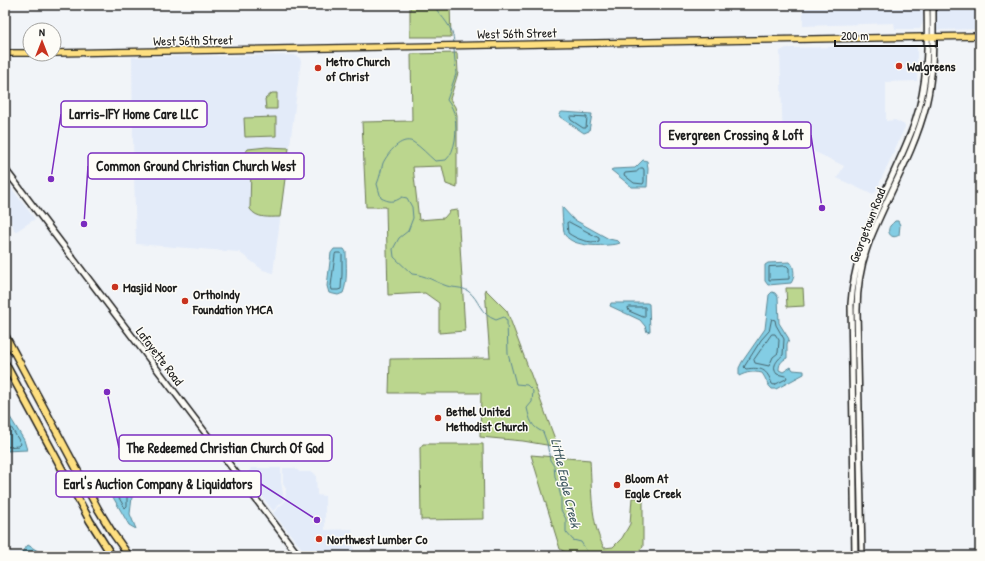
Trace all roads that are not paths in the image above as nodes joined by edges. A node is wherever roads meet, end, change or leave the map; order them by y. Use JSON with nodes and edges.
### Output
{"nodes":[{"id":1,"x":927,"y":5,"type":"edge"},
{"id":2,"x":933,"y":5,"type":"edge"},
{"id":3,"x":980,"y":36,"type":"edge"},
{"id":4,"x":930,"y":37,"type":"junction"},
{"id":5,"x":22,"y":53,"type":"edge"},
{"id":6,"x":62,"y":53,"type":"edge"},
{"id":7,"x":5,"y":54,"type":"edge"},
{"id":8,"x":5,"y":169,"type":"edge"},
{"id":9,"x":859,"y":254,"type":"junction"},
{"id":10,"x":865,"y":256,"type":"junction"},
{"id":11,"x":5,"y":335,"type":"edge"},
{"id":12,"x":5,"y":363,"type":"edge"},
{"id":13,"x":112,"y":556,"type":"edge"},
{"id":14,"x":129,"y":556,"type":"edge"},
{"id":15,"x":299,"y":556,"type":"edge"},
{"id":16,"x":855,"y":556,"type":"edge"},
{"id":17,"x":862,"y":556,"type":"edge"}],
"edges":[{"from":1,"to":4,"type":"main road","name":"Georgetown Road"},
{"from":2,"to":4,"type":"main road","name":"Georgetown Road"},
{"from":3,"to":4,"type":"main road","name":"West 56th Street"},
{"from":4,"to":6,"type":"main road","name":"West 56th Street"},
{"from":4,"to":9,"type":"main road","name":"Georgetown Road"},
{"from":4,"to":10,"type":"main road","name":"Georgetown Road"},
{"from":5,"to":7,"type":"main road"},
{"from":8,"to":15,"type":"main road","name":"Lafayette Road"},
{"from":9,"to":10,"type":"main road"},
{"from":9,"to":16,"type":"main road","name":"Georgetown Road"},
{"from":10,"to":17,"type":"main road","name":"Georgetown Road"},
{"from":11,"to":14,"type":"highway"},
{"from":12,"to":13,"type":"highway"}]}
